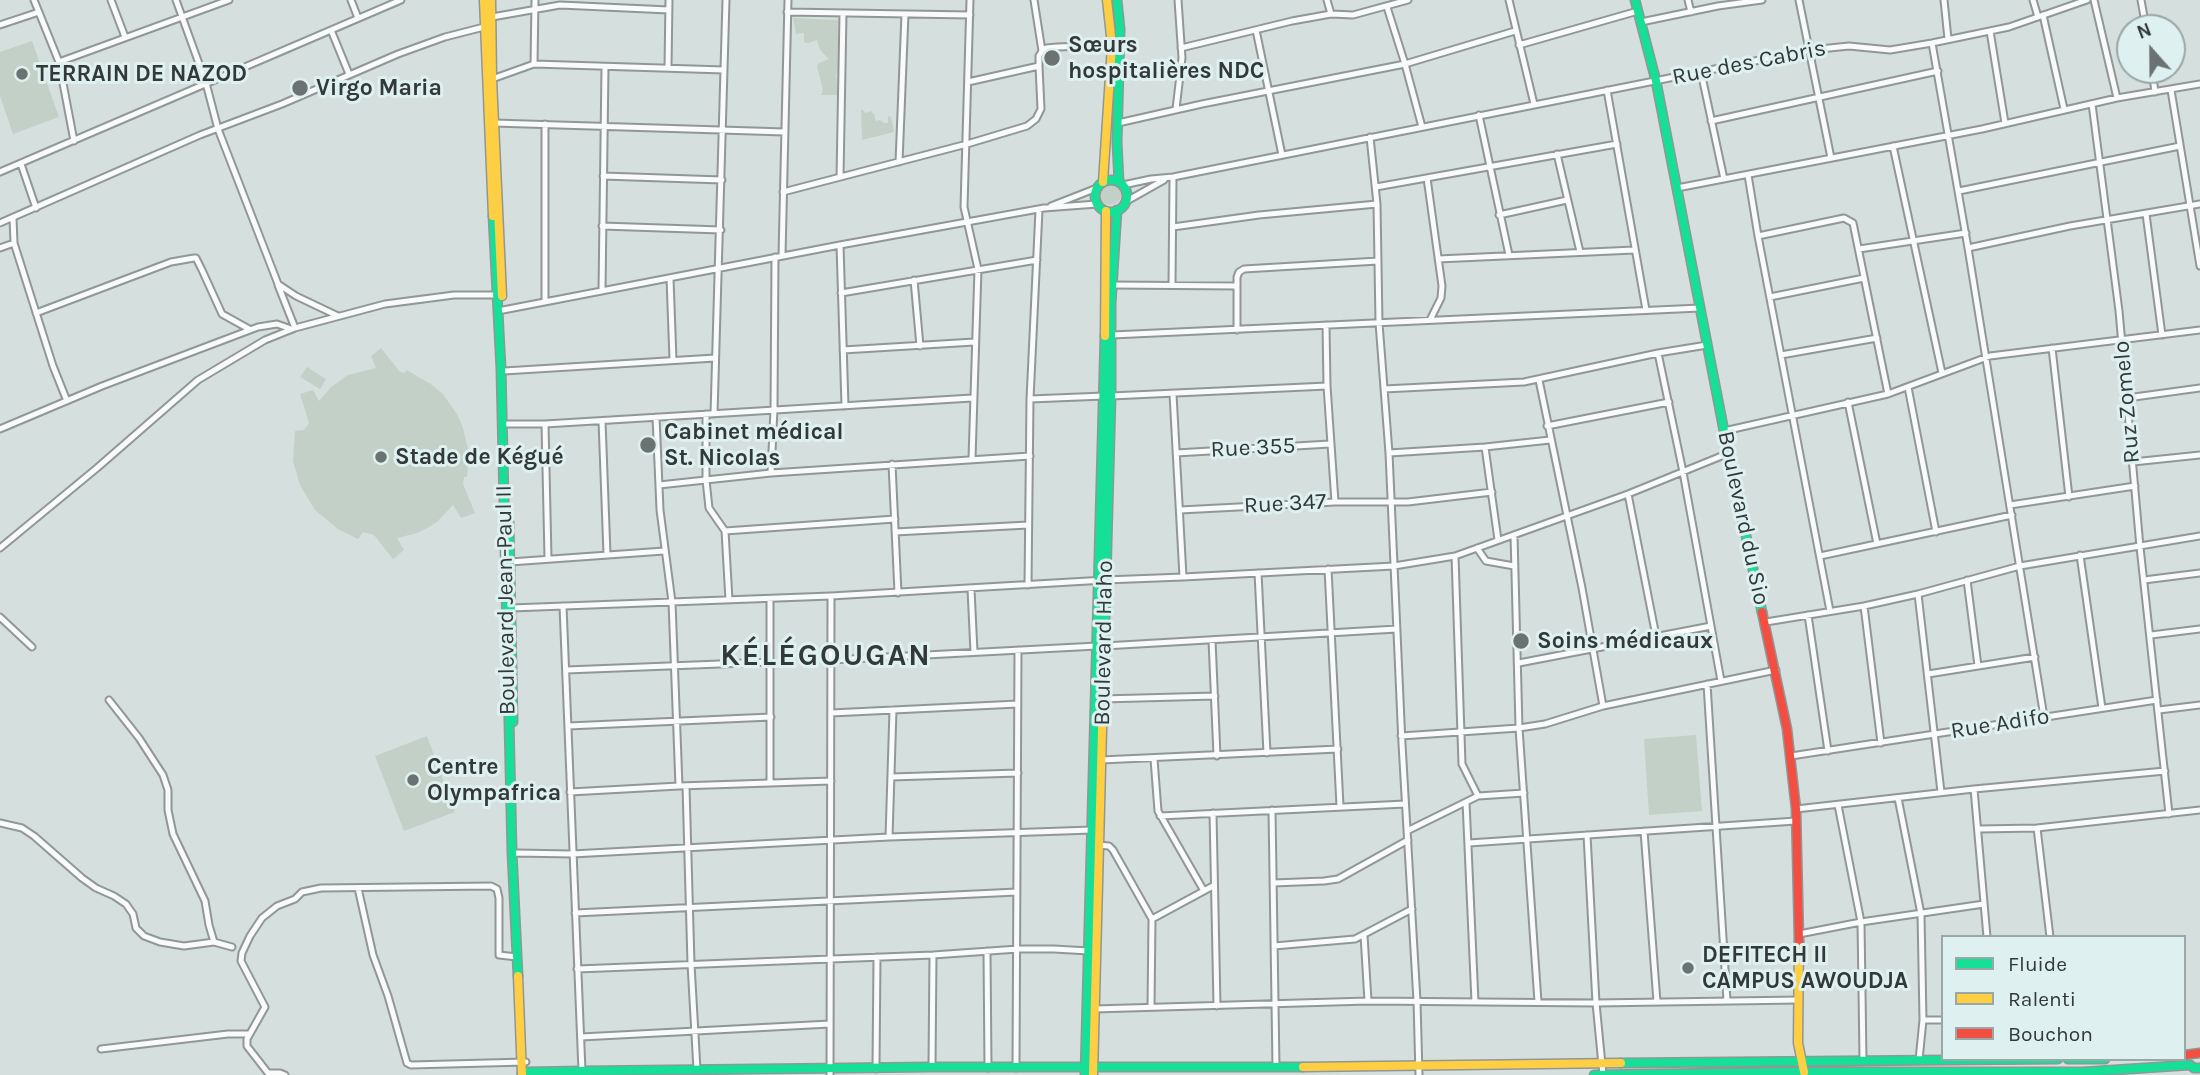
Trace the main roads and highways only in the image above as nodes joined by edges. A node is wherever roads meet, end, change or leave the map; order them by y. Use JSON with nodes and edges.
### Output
{"nodes":[{"id":1,"x":484,"y":0,"type":"edge"},
{"id":2,"x":491,"y":0,"type":"edge"},
{"id":3,"x":1107,"y":0,"type":"edge"},
{"id":4,"x":1117,"y":0,"type":"edge"},
{"id":5,"x":1635,"y":0,"type":"edge"},
{"id":6,"x":1121,"y":183,"type":"junction"},
{"id":7,"x":1100,"y":185,"type":"junction"},
{"id":8,"x":1117,"y":210,"type":"junction"},
{"id":9,"x":1106,"y":211,"type":"junction"},
{"id":10,"x":500,"y":295,"type":"junction"},
{"id":11,"x":1107,"y":396,"type":"junction"},
{"id":12,"x":1096,"y":830,"type":"junction"},
{"id":13,"x":514,"y":854,"type":"junction"},
{"id":14,"x":1798,"y":1043,"type":"junction"},
{"id":15,"x":2200,"y":1053,"type":"edge"},
{"id":16,"x":2187,"y":1055,"type":"edge"},
{"id":17,"x":1792,"y":1060,"type":"junction"},
{"id":18,"x":1941,"y":1060,"type":"edge"},
{"id":19,"x":1803,"y":1061,"type":"junction"},
{"id":20,"x":523,"y":1062,"type":"junction"},
{"id":21,"x":2194,"y":1069,"type":"edge"},
{"id":22,"x":1089,"y":1071,"type":"edge"},
{"id":23,"x":1224,"y":1071,"type":"edge"},
{"id":24,"x":830,"y":1072,"type":"edge"},
{"id":25,"x":2011,"y":1073,"type":"edge"},
{"id":26,"x":524,"y":1074,"type":"edge"},
{"id":27,"x":1734,"y":1074,"type":"edge"},
{"id":28,"x":1793,"y":1074,"type":"edge"},
{"id":29,"x":1803,"y":1074,"type":"edge"},
{"id":30,"x":1864,"y":1074,"type":"edge"},
{"id":31,"x":1594,"y":1075,"type":"edge"},
{"id":32,"x":1603,"y":1075,"type":"edge"},
{"id":33,"x":1663,"y":1075,"type":"edge"}],
"edges":[{"from":1,"to":10,"type":"main road","name":"Boulevard Jean-Paul II"},
{"from":2,"to":10,"type":"main road","name":"Boulevard Jean-Paul II"},
{"from":3,"to":7,"type":"main road"},
{"from":4,"to":6,"type":"main road"},
{"from":5,"to":14,"type":"main road","name":"Boulevard du Sio"},
{"from":6,"to":7,"type":"main road"},
{"from":6,"to":8,"type":"main road"},
{"from":7,"to":9,"type":"main road"},
{"from":8,"to":9,"type":"main road"},
{"from":8,"to":11,"type":"main road","name":"Boulevard Haho"},
{"from":9,"to":11,"type":"main road","name":"Boulevard Haho"},
{"from":10,"to":13,"type":"main road","name":"Boulevard Jean-Paul II"},
{"from":10,"to":13,"type":"main road","name":"Boulevard Jean-Paul II"},
{"from":11,"to":12,"type":"main road","name":"Boulevard Haho"},
{"from":12,"to":22,"type":"main road","name":"Boulevard Haho"},
{"from":12,"to":22,"type":"main road","name":"Boulevard Haho"},
{"from":13,"to":20,"type":"main road","name":"Boulevard Jean-Paul II"},
{"from":13,"to":20,"type":"main road","name":"Boulevard Jean-Paul II"},
{"from":14,"to":17,"type":"main road","name":"Boulevard du Sio"},
{"from":14,"to":19,"type":"main road","name":"Boulevard du Sio"},
{"from":15,"to":16,"type":"main road"},
{"from":16,"to":21,"type":"main road"},
{"from":17,"to":19,"type":"main road"},
{"from":17,"to":23,"type":"main road"},
{"from":17,"to":28,"type":"main road","name":"Boulevard du Sio"},
{"from":18,"to":19,"type":"main road"},
{"from":19,"to":29,"type":"main road","name":"Boulevard du Sio"},
{"from":20,"to":26,"type":"main road","name":"Boulevard Jean-Paul II"},
{"from":21,"to":25,"type":"main road"},
{"from":22,"to":23,"type":"main road"},
{"from":22,"to":24,"type":"main road"},
{"from":24,"to":26,"type":"main road"},
{"from":25,"to":30,"type":"main road"},
{"from":27,"to":28,"type":"main road"},
{"from":27,"to":33,"type":"main road"},
{"from":28,"to":29,"type":"main road"},
{"from":29,"to":30,"type":"main road"},
{"from":31,"to":32,"type":"main road"},
{"from":32,"to":33,"type":"main road"}]}
